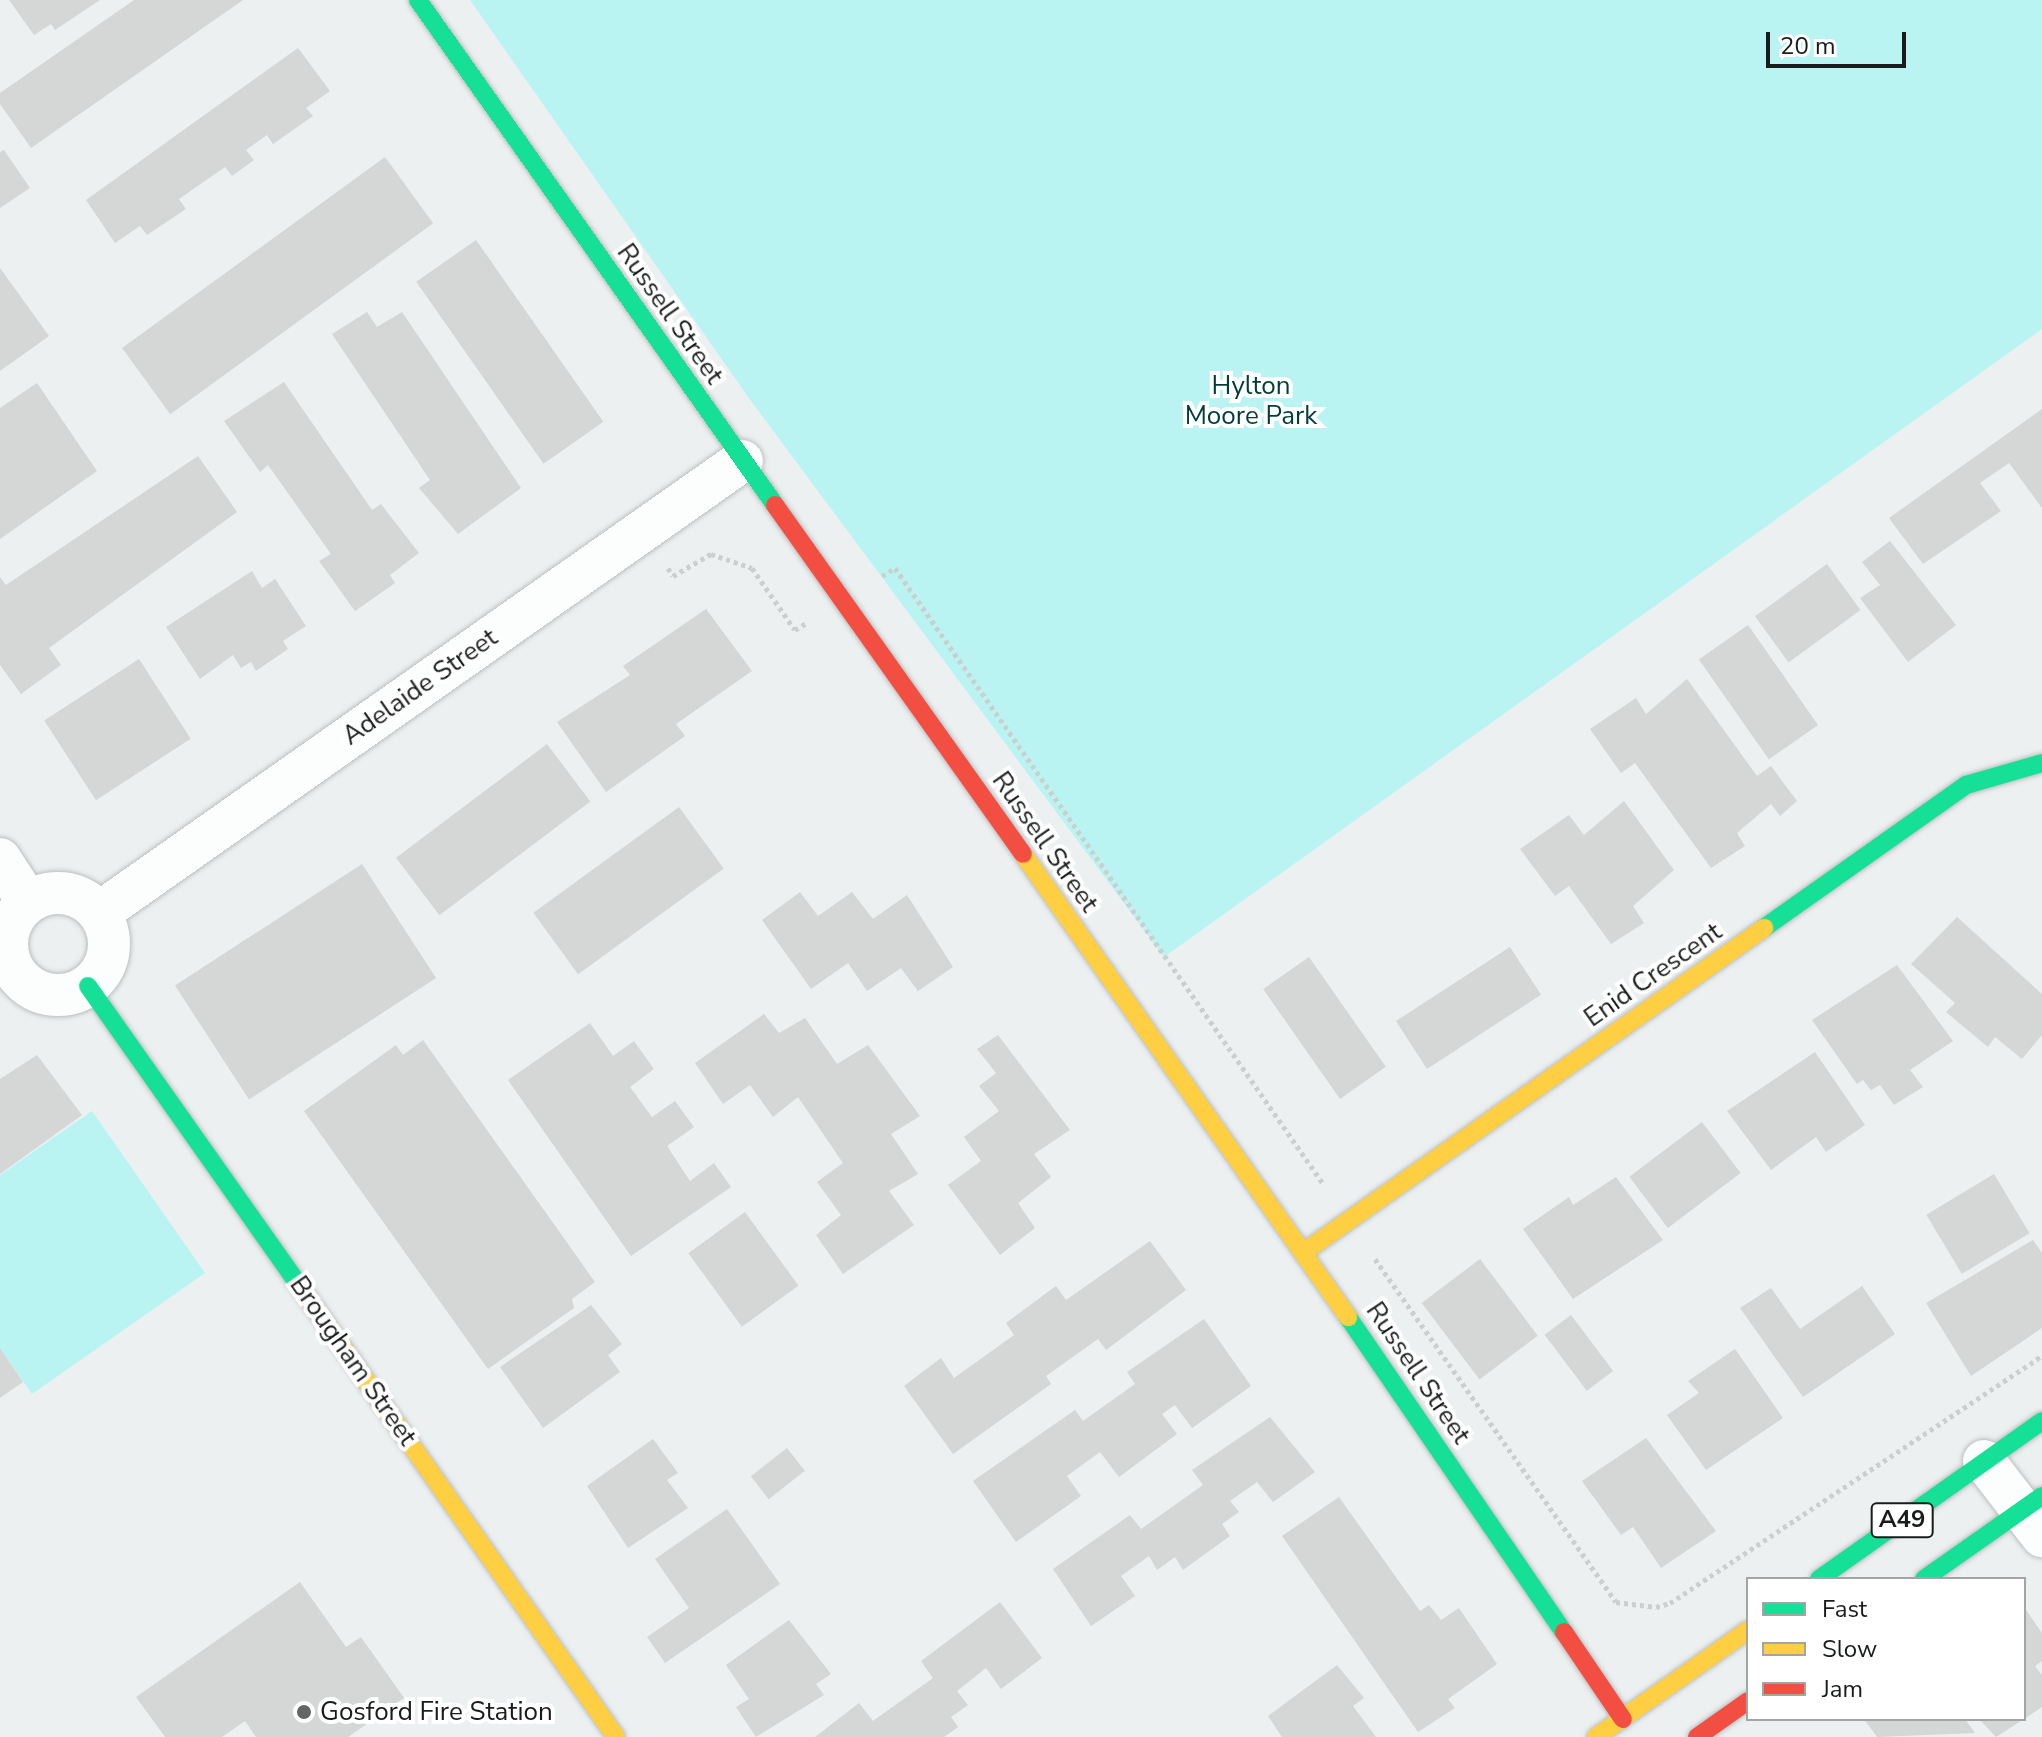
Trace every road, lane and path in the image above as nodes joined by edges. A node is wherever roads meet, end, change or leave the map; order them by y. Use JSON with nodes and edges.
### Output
{"nodes":[{"id":1,"x":418,"y":0,"type":"edge"},
{"id":2,"x":742,"y":461,"type":"junction"},
{"id":3,"x":895,"y":568,"type":"dead end"},
{"id":4,"x":673,"y":576,"type":"dead end"},
{"id":5,"x":795,"y":630,"type":"dead end"},
{"id":6,"x":2042,"y":763,"type":"edge"},
{"id":7,"x":0,"y":859,"type":"edge"},
{"id":8,"x":28,"y":902,"type":"junction"},
{"id":9,"x":99,"y":913,"type":"junction"},
{"id":10,"x":8,"y":980,"type":"edge"},
{"id":11,"x":88,"y":986,"type":"junction"},
{"id":12,"x":1324,"y":1185,"type":"dead end"},
{"id":13,"x":1304,"y":1252,"type":"junction"},
{"id":14,"x":1373,"y":1255,"type":"dead end"},
{"id":15,"x":2042,"y":1356,"type":"edge"},
{"id":16,"x":2042,"y":1421,"type":"edge"},
{"id":17,"x":1984,"y":1461,"type":"junction"},
{"id":18,"x":2035,"y":1514,"type":"edge"},
{"id":19,"x":1822,"y":1577,"type":"edge"},
{"id":20,"x":1927,"y":1577,"type":"edge"},
{"id":21,"x":1746,"y":1631,"type":"edge"},
{"id":22,"x":1746,"y":1702,"type":"edge"},
{"id":23,"x":1623,"y":1719,"type":"junction"},
{"id":24,"x":616,"y":1737,"type":"edge"},
{"id":25,"x":1596,"y":1737,"type":"edge"},
{"id":26,"x":1697,"y":1737,"type":"edge"}],
"edges":[{"from":1,"to":2,"type":"main road","name":"Russell Street"},
{"from":2,"to":9,"type":"street","name":"Adelaide Street"},
{"from":2,"to":13,"type":"main road","name":"Russell Street"},
{"from":3,"to":12,"type":"path"},
{"from":4,"to":5,"type":"path"},
{"from":6,"to":13,"type":"main road","name":"Enid Crescent"},
{"from":7,"to":8,"type":"street"},
{"from":8,"to":9,"type":"street"},
{"from":8,"to":10,"type":"street"},
{"from":9,"to":11,"type":"street"},
{"from":10,"to":11,"type":"street"},
{"from":11,"to":24,"type":"main road","name":"Brougham Street"},
{"from":13,"to":23,"type":"main road","name":"Russell Street"},
{"from":14,"to":15,"type":"path"},
{"from":16,"to":17,"type":"main road","number":"A49"},
{"from":17,"to":18,"type":"street"},
{"from":17,"to":19,"type":"main road","number":"A49"},
{"from":18,"to":20,"type":"main road","number":"A49"},
{"from":21,"to":23,"type":"main road"},
{"from":22,"to":26,"type":"main road"},
{"from":23,"to":25,"type":"main road"}]}
